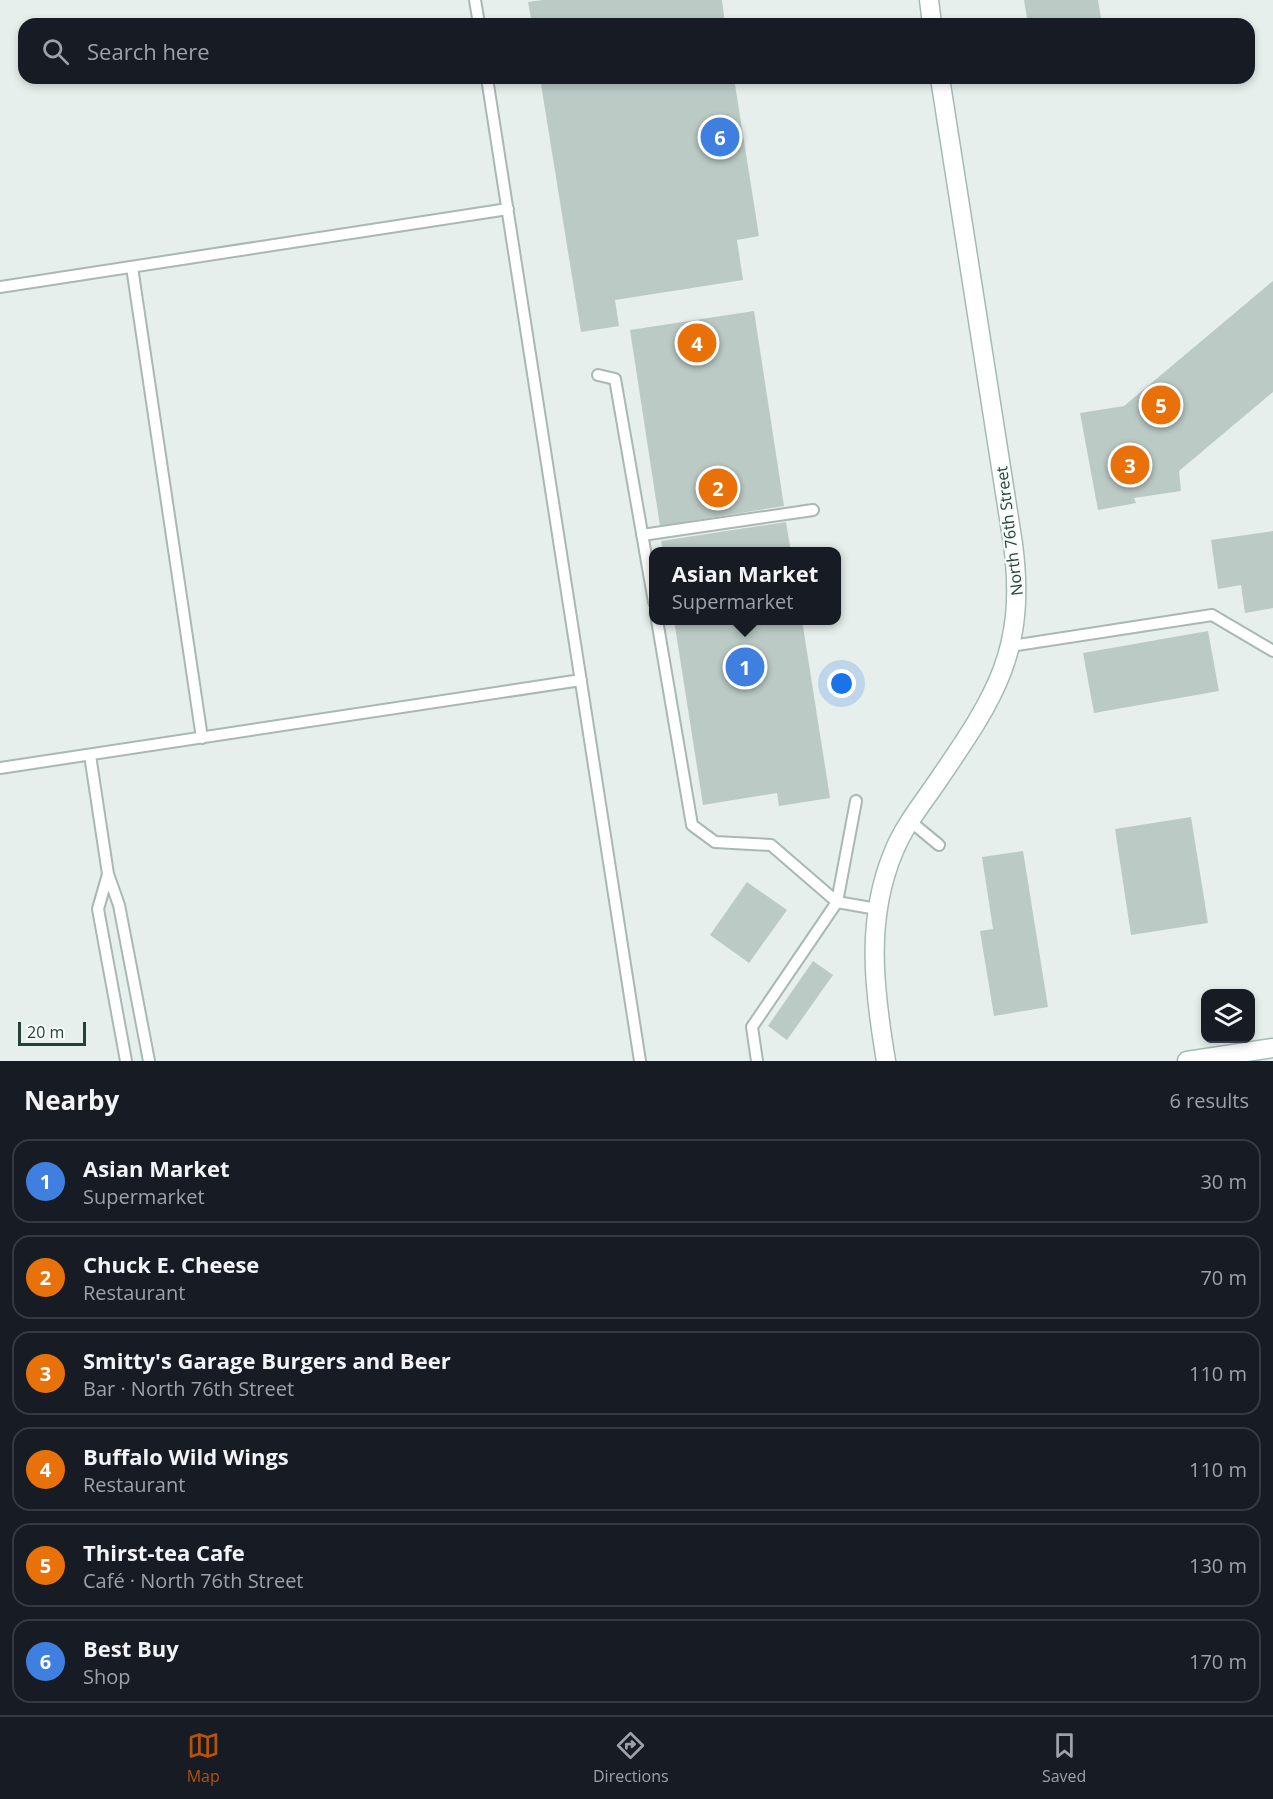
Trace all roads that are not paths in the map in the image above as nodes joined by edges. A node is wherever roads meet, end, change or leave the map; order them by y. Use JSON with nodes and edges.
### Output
{"nodes":[{"id":1,"x":475,"y":0,"type":"edge"},
{"id":2,"x":928,"y":0,"type":"edge"},
{"id":3,"x":478,"y":18,"type":"edge"},
{"id":4,"x":931,"y":18,"type":"edge"},
{"id":5,"x":488,"y":84,"type":"edge"},
{"id":6,"x":941,"y":84,"type":"edge"},
{"id":7,"x":508,"y":209,"type":"junction"},
{"id":8,"x":132,"y":267,"type":"junction"},
{"id":9,"x":0,"y":287,"type":"edge"},
{"id":10,"x":598,"y":375,"type":"dead end"},
{"id":11,"x":813,"y":510,"type":"dead end"},
{"id":12,"x":642,"y":535,"type":"junction"},
{"id":13,"x":649,"y":574,"type":"edge"},
{"id":14,"x":658,"y":625,"type":"edge"},
{"id":15,"x":1011,"y":646,"type":"junction"},
{"id":16,"x":1273,"y":651,"type":"edge"},
{"id":17,"x":581,"y":680,"type":"junction"},
{"id":18,"x":202,"y":738,"type":"junction"},
{"id":19,"x":90,"y":755,"type":"junction"},
{"id":20,"x":0,"y":768,"type":"edge"},
{"id":21,"x":855,"y":801,"type":"dead end"},
{"id":22,"x":910,"y":821,"type":"junction"},
{"id":23,"x":939,"y":845,"type":"dead end"},
{"id":24,"x":108,"y":874,"type":"junction"},
{"id":25,"x":837,"y":902,"type":"junction"},
{"id":26,"x":877,"y":909,"type":"junction"},
{"id":27,"x":1273,"y":1048,"type":"edge"},
{"id":28,"x":126,"y":1061,"type":"edge"},
{"id":29,"x":149,"y":1061,"type":"edge"},
{"id":30,"x":640,"y":1061,"type":"edge"},
{"id":31,"x":757,"y":1061,"type":"edge"},
{"id":32,"x":886,"y":1061,"type":"edge"},
{"id":33,"x":1187,"y":1061,"type":"edge"}],
"edges":[{"from":1,"to":3,"type":"lane"},
{"from":2,"to":4,"type":"street"},
{"from":5,"to":7,"type":"lane"},
{"from":6,"to":15,"type":"street","name":"North 76th Street"},
{"from":7,"to":8,"type":"lane"},
{"from":7,"to":17,"type":"lane"},
{"from":8,"to":9,"type":"lane"},
{"from":8,"to":18,"type":"lane"},
{"from":10,"to":12,"type":"lane"},
{"from":11,"to":12,"type":"lane"},
{"from":12,"to":13,"type":"lane"},
{"from":14,"to":25,"type":"lane"},
{"from":15,"to":16,"type":"lane"},
{"from":15,"to":22,"type":"street","name":"North 76th Street"},
{"from":17,"to":18,"type":"lane"},
{"from":17,"to":30,"type":"lane"},
{"from":18,"to":19,"type":"lane"},
{"from":19,"to":20,"type":"lane"},
{"from":19,"to":24,"type":"lane"},
{"from":21,"to":25,"type":"lane"},
{"from":22,"to":23,"type":"lane"},
{"from":22,"to":26,"type":"street","name":"North 76th Street"},
{"from":24,"to":28,"type":"lane"},
{"from":24,"to":29,"type":"lane"},
{"from":25,"to":26,"type":"lane"},
{"from":25,"to":31,"type":"lane"},
{"from":26,"to":32,"type":"street","name":"North 76th Street"},
{"from":27,"to":33,"type":"street"}]}
